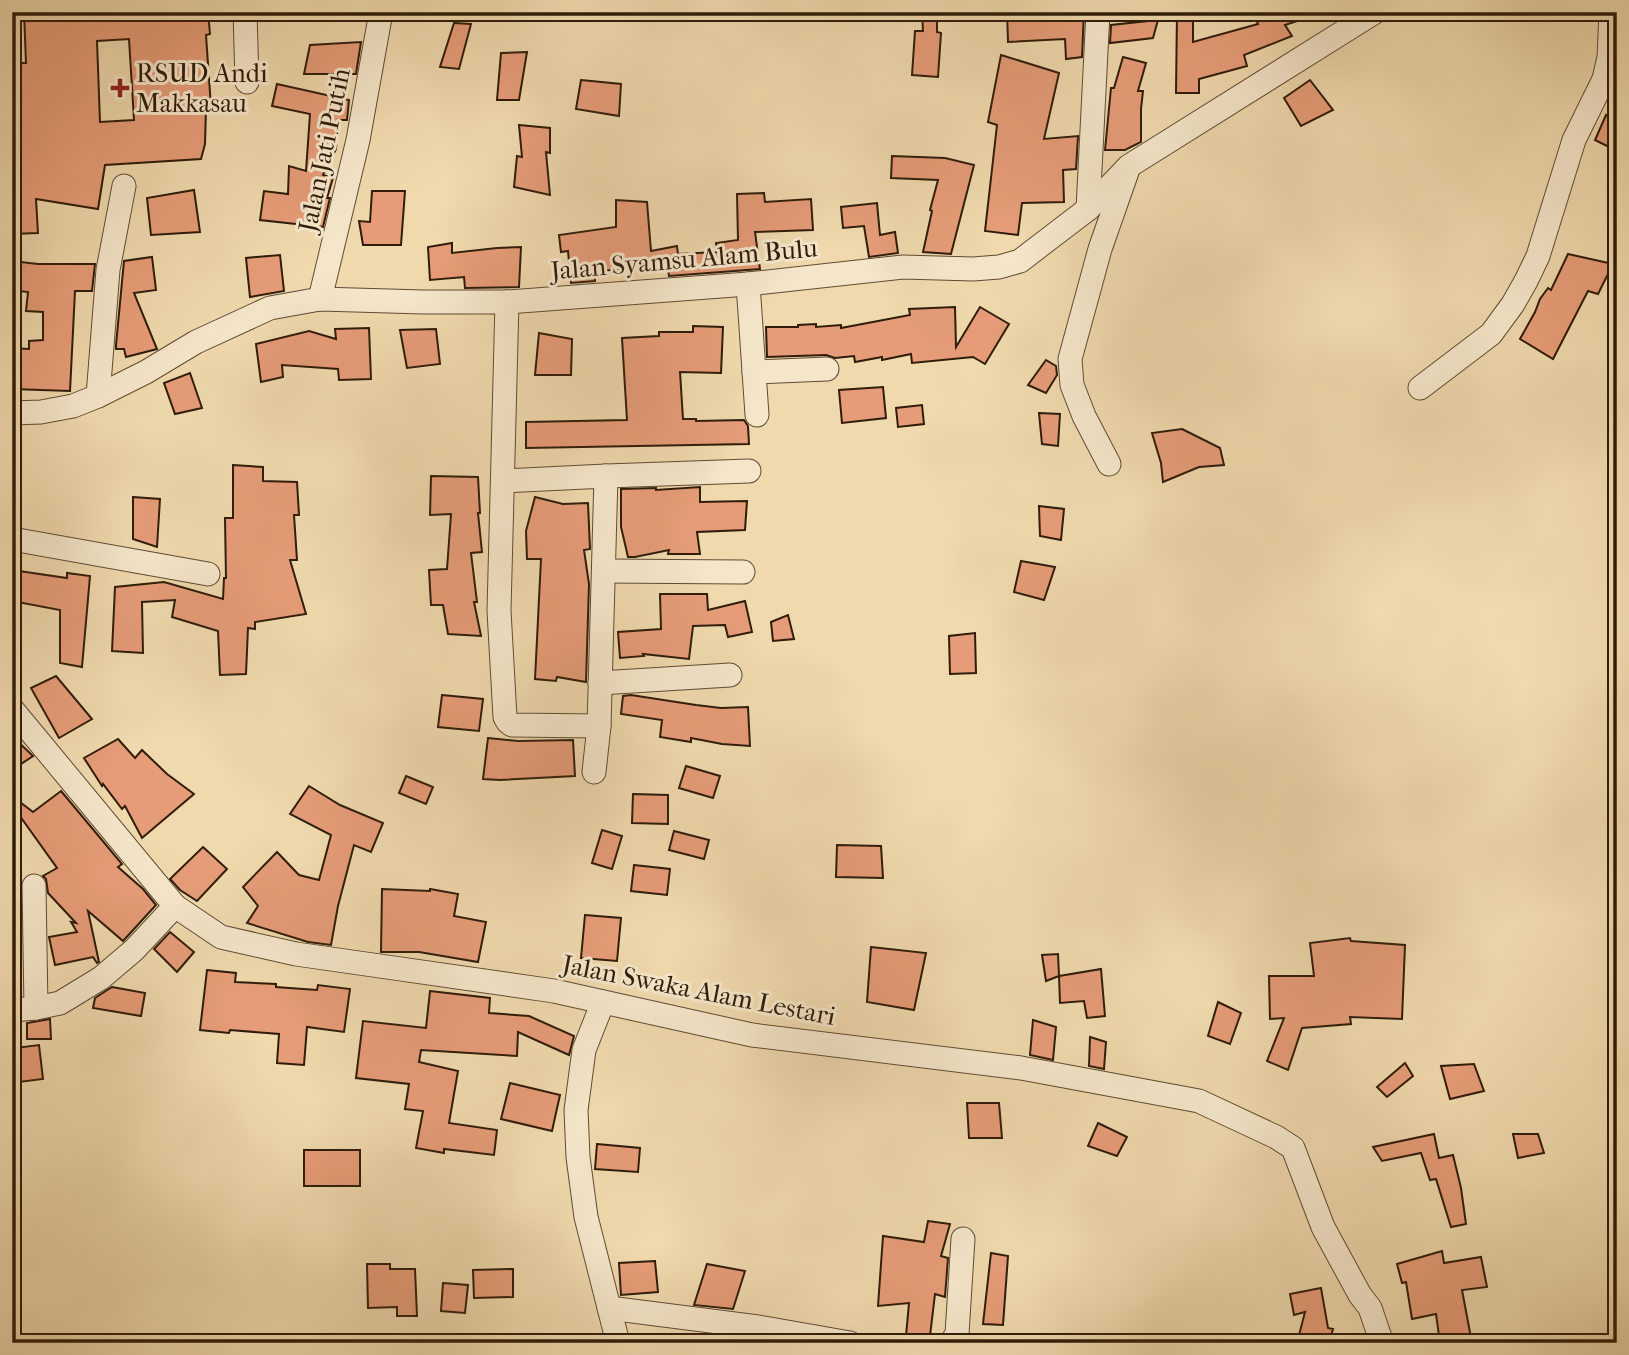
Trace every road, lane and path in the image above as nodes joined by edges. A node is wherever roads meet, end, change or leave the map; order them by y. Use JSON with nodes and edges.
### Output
{"nodes":[{"id":1,"x":245,"y":12,"type":"edge"},
{"id":2,"x":381,"y":12,"type":"edge"},
{"id":3,"x":1098,"y":12,"type":"edge"},
{"id":4,"x":1375,"y":12,"type":"edge"},
{"id":5,"x":1611,"y":12,"type":"edge"},
{"id":6,"x":247,"y":82,"type":"dead end"},
{"id":7,"x":1129,"y":166,"type":"junction"},
{"id":8,"x":124,"y":186,"type":"dead end"},
{"id":9,"x":1088,"y":209,"type":"junction"},
{"id":10,"x":748,"y":284,"type":"junction"},
{"id":11,"x":320,"y":299,"type":"junction"},
{"id":12,"x":507,"y":302,"type":"junction"},
{"id":13,"x":827,"y":369,"type":"dead end"},
{"id":14,"x":754,"y":372,"type":"junction"},
{"id":15,"x":1420,"y":388,"type":"dead end"},
{"id":16,"x":98,"y":396,"type":"junction"},
{"id":17,"x":12,"y":413,"type":"edge"},
{"id":18,"x":757,"y":415,"type":"dead end"},
{"id":19,"x":1109,"y":464,"type":"dead end"},
{"id":20,"x":749,"y":471,"type":"dead end"},
{"id":21,"x":606,"y":476,"type":"junction"},
{"id":22,"x":503,"y":481,"type":"junction"},
{"id":23,"x":12,"y":539,"type":"edge"},
{"id":24,"x":604,"y":571,"type":"junction"},
{"id":25,"x":743,"y":572,"type":"dead end"},
{"id":26,"x":208,"y":574,"type":"dead end"},
{"id":27,"x":730,"y":676,"type":"dead end"},
{"id":28,"x":600,"y":683,"type":"junction"},
{"id":29,"x":12,"y":709,"type":"edge"},
{"id":30,"x":599,"y":726,"type":"junction"},
{"id":31,"x":594,"y":772,"type":"dead end"},
{"id":32,"x":34,"y":886,"type":"dead end"},
{"id":33,"x":175,"y":906,"type":"junction"},
{"id":34,"x":603,"y":1002,"type":"junction"},
{"id":35,"x":36,"y":1008,"type":"junction"},
{"id":36,"x":12,"y":1010,"type":"edge"},
{"id":37,"x":962,"y":1239,"type":"dead end"},
{"id":38,"x":609,"y":1308,"type":"junction"},
{"id":39,"x":618,"y":1343,"type":"edge"},
{"id":40,"x":850,"y":1343,"type":"edge"},
{"id":41,"x":951,"y":1343,"type":"edge"},
{"id":42,"x":1382,"y":1343,"type":"edge"}],
"edges":[{"from":1,"to":6,"type":"street"},
{"from":2,"to":11,"type":"street","name":"Jalan Jati Putih"},
{"from":3,"to":9,"type":"street"},
{"from":4,"to":7,"type":"street","name":"Jalan Syamsu Alam Bulu"},
{"from":5,"to":15,"type":"street"},
{"from":7,"to":9,"type":"street","name":"Jalan Syamsu Alam Bulu"},
{"from":7,"to":19,"type":"street"},
{"from":8,"to":16,"type":"street"},
{"from":9,"to":10,"type":"street","name":"Jalan Syamsu Alam Bulu"},
{"from":10,"to":12,"type":"street","name":"Jalan Syamsu Alam Bulu"},
{"from":10,"to":14,"type":"street"},
{"from":11,"to":12,"type":"street","name":"Jalan Syamsu Alam Bulu"},
{"from":11,"to":16,"type":"street","name":"Jalan Syamsu Alam Bulu"},
{"from":12,"to":22,"type":"street"},
{"from":13,"to":14,"type":"street"},
{"from":14,"to":18,"type":"street"},
{"from":16,"to":17,"type":"street","name":"Jalan Syamsu Alam Bulu"},
{"from":20,"to":21,"type":"street"},
{"from":21,"to":22,"type":"street"},
{"from":21,"to":24,"type":"street"},
{"from":22,"to":30,"type":"street"},
{"from":23,"to":26,"type":"street"},
{"from":24,"to":25,"type":"street"},
{"from":24,"to":28,"type":"street"},
{"from":27,"to":28,"type":"street"},
{"from":28,"to":30,"type":"street"},
{"from":29,"to":33,"type":"street","name":"Jalan Swaka Alam Lestari"},
{"from":30,"to":31,"type":"street"},
{"from":32,"to":35,"type":"street"},
{"from":33,"to":34,"type":"street","name":"Jalan Swaka Alam Lestari"},
{"from":33,"to":35,"type":"street"},
{"from":34,"to":38,"type":"street"},
{"from":34,"to":42,"type":"street","name":"Jalan Swaka Alam Lestari"},
{"from":35,"to":36,"type":"street"},
{"from":37,"to":41,"type":"street"},
{"from":38,"to":39,"type":"street"},
{"from":38,"to":40,"type":"street"}]}
